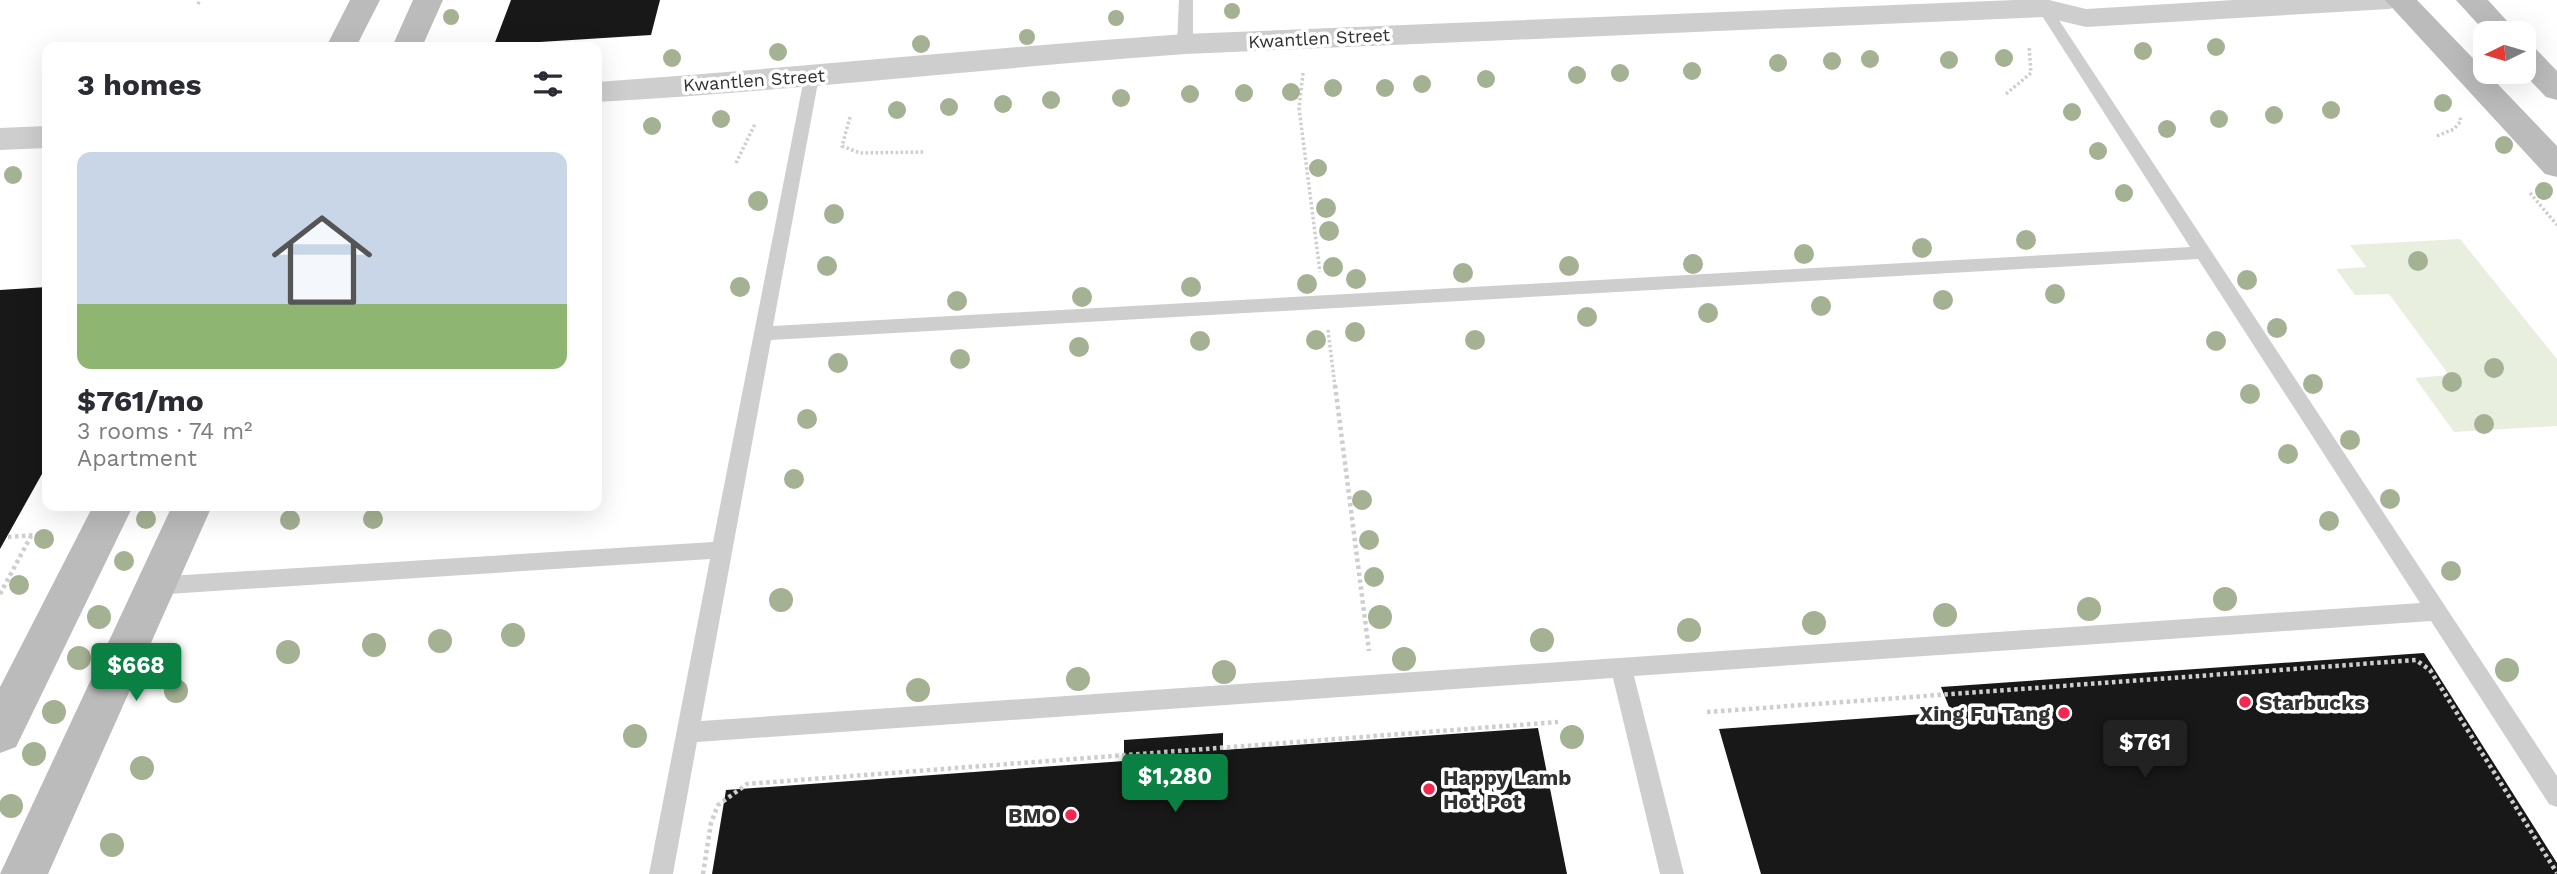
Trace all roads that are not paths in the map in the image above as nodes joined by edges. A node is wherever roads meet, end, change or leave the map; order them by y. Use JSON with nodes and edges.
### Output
{"nodes":[{"id":1,"x":365,"y":0,"type":"edge"},
{"id":2,"x":428,"y":0,"type":"edge"},
{"id":3,"x":1185,"y":0,"type":"edge"},
{"id":4,"x":2389,"y":0,"type":"edge"},
{"id":5,"x":2400,"y":0,"type":"edge"},
{"id":6,"x":2471,"y":0,"type":"edge"},
{"id":7,"x":2049,"y":4,"type":"edge"},
{"id":8,"x":2491,"y":21,"type":"edge"},
{"id":9,"x":344,"y":42,"type":"edge"},
{"id":10,"x":409,"y":42,"type":"edge"},
{"id":11,"x":1185,"y":44,"type":"junction"},
{"id":12,"x":2536,"y":68,"type":"edge"},
{"id":13,"x":811,"y":77,"type":"junction"},
{"id":14,"x":2557,"y":90,"type":"edge"},
{"id":15,"x":602,"y":92,"type":"edge"},
{"id":16,"x":42,"y":137,"type":"edge"},
{"id":17,"x":0,"y":139,"type":"edge"},
{"id":18,"x":2557,"y":166,"type":"edge"},
{"id":19,"x":2204,"y":252,"type":"junction"},
{"id":20,"x":762,"y":334,"type":"junction"},
{"id":21,"x":110,"y":511,"type":"edge"},
{"id":22,"x":189,"y":511,"type":"edge"},
{"id":23,"x":722,"y":550,"type":"junction"},
{"id":24,"x":153,"y":586,"type":"junction"},
{"id":25,"x":2437,"y":611,"type":"junction"},
{"id":26,"x":1621,"y":667,"type":"junction"},
{"id":27,"x":0,"y":732,"type":"edge"},
{"id":28,"x":687,"y":732,"type":"junction"},
{"id":29,"x":2557,"y":796,"type":"edge"},
{"id":30,"x":24,"y":874,"type":"edge"},
{"id":31,"x":661,"y":874,"type":"edge"},
{"id":32,"x":1672,"y":874,"type":"edge"}],
"edges":[{"from":1,"to":9,"type":"main road"},
{"from":2,"to":10,"type":"main road"},
{"from":3,"to":11,"type":"lane"},
{"from":4,"to":7,"type":"street","name":"Kwantlen Street"},
{"from":5,"to":18,"type":"main road"},
{"from":6,"to":8,"type":"main road"},
{"from":7,"to":11,"type":"street","name":"Kwantlen Street"},
{"from":7,"to":19,"type":"lane"},
{"from":11,"to":13,"type":"street","name":"Kwantlen Street"},
{"from":12,"to":14,"type":"main road"},
{"from":13,"to":15,"type":"street","name":"Kwantlen Street"},
{"from":13,"to":20,"type":"lane"},
{"from":16,"to":17,"type":"street"},
{"from":19,"to":20,"type":"lane"},
{"from":19,"to":25,"type":"lane"},
{"from":20,"to":23,"type":"lane"},
{"from":21,"to":27,"type":"main road"},
{"from":22,"to":24,"type":"main road"},
{"from":23,"to":24,"type":"lane"},
{"from":23,"to":28,"type":"lane"},
{"from":24,"to":30,"type":"main road"},
{"from":25,"to":26,"type":"lane"},
{"from":25,"to":29,"type":"lane"},
{"from":26,"to":28,"type":"lane"},
{"from":26,"to":32,"type":"lane"},
{"from":28,"to":31,"type":"lane"}]}
